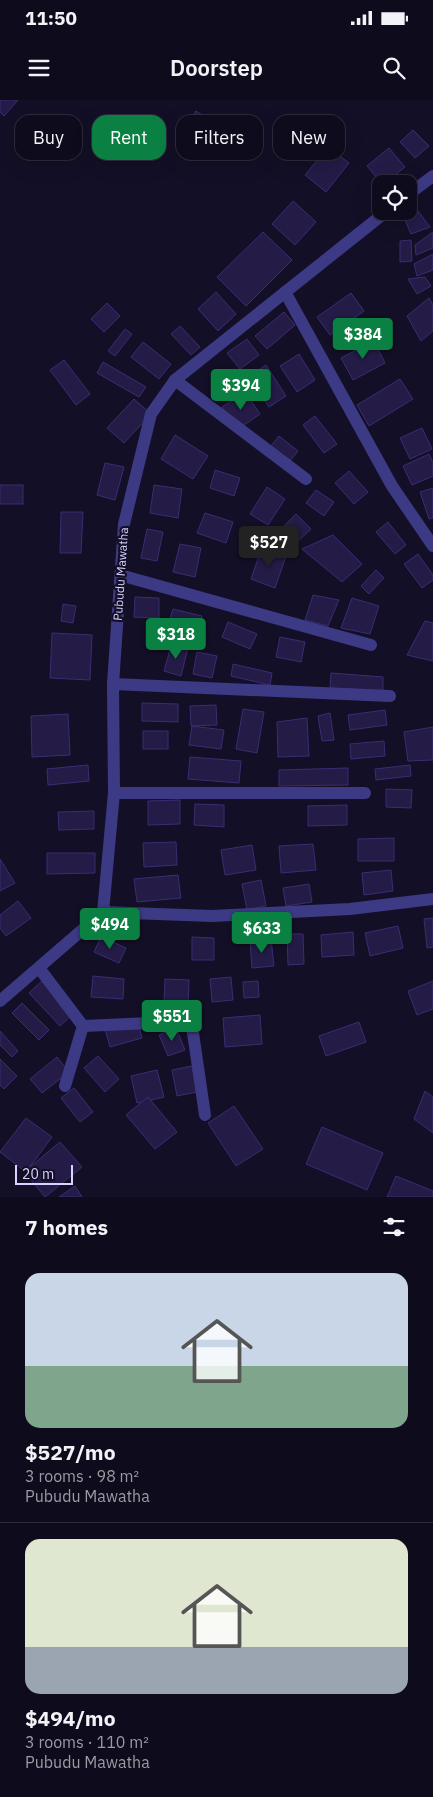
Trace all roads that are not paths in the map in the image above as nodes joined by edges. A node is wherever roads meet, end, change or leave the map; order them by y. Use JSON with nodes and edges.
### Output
{"nodes":[{"id":1,"x":431,"y":182,"type":"edge"},
{"id":2,"x":417,"y":190,"type":"edge"},
{"id":3,"x":376,"y":220,"type":"edge"},
{"id":4,"x":285,"y":292,"type":"junction"},
{"id":5,"x":175,"y":380,"type":"junction"},
{"id":6,"x":306,"y":478,"type":"dead end"},
{"id":7,"x":433,"y":546,"type":"edge"},
{"id":8,"x":120,"y":575,"type":"junction"},
{"id":9,"x":371,"y":645,"type":"dead end"},
{"id":10,"x":113,"y":684,"type":"junction"},
{"id":11,"x":390,"y":696,"type":"dead end"},
{"id":12,"x":114,"y":793,"type":"junction"},
{"id":13,"x":365,"y":793,"type":"dead end"},
{"id":14,"x":433,"y":899,"type":"edge"},
{"id":15,"x":103,"y":912,"type":"junction"},
{"id":16,"x":40,"y":968,"type":"junction"},
{"id":17,"x":0,"y":1001,"type":"edge"},
{"id":18,"x":83,"y":1026,"type":"junction"},
{"id":19,"x":65,"y":1086,"type":"dead end"},
{"id":20,"x":205,"y":1115,"type":"dead end"}],
"edges":[{"from":1,"to":2,"type":"street"},
{"from":3,"to":4,"type":"street","name":"Pubudu Mawatha"},
{"from":4,"to":5,"type":"street","name":"Pubudu Mawatha"},
{"from":4,"to":7,"type":"street"},
{"from":5,"to":6,"type":"street"},
{"from":5,"to":8,"type":"street","name":"Pubudu Mawatha"},
{"from":8,"to":9,"type":"street"},
{"from":8,"to":10,"type":"street","name":"Pubudu Mawatha"},
{"from":10,"to":11,"type":"street"},
{"from":10,"to":12,"type":"street","name":"Pubudu Mawatha"},
{"from":12,"to":13,"type":"street"},
{"from":12,"to":15,"type":"street","name":"Pubudu Mawatha"},
{"from":14,"to":15,"type":"street"},
{"from":15,"to":16,"type":"street"},
{"from":16,"to":17,"type":"street"},
{"from":16,"to":18,"type":"street"},
{"from":18,"to":19,"type":"street"},
{"from":18,"to":20,"type":"street"}]}
